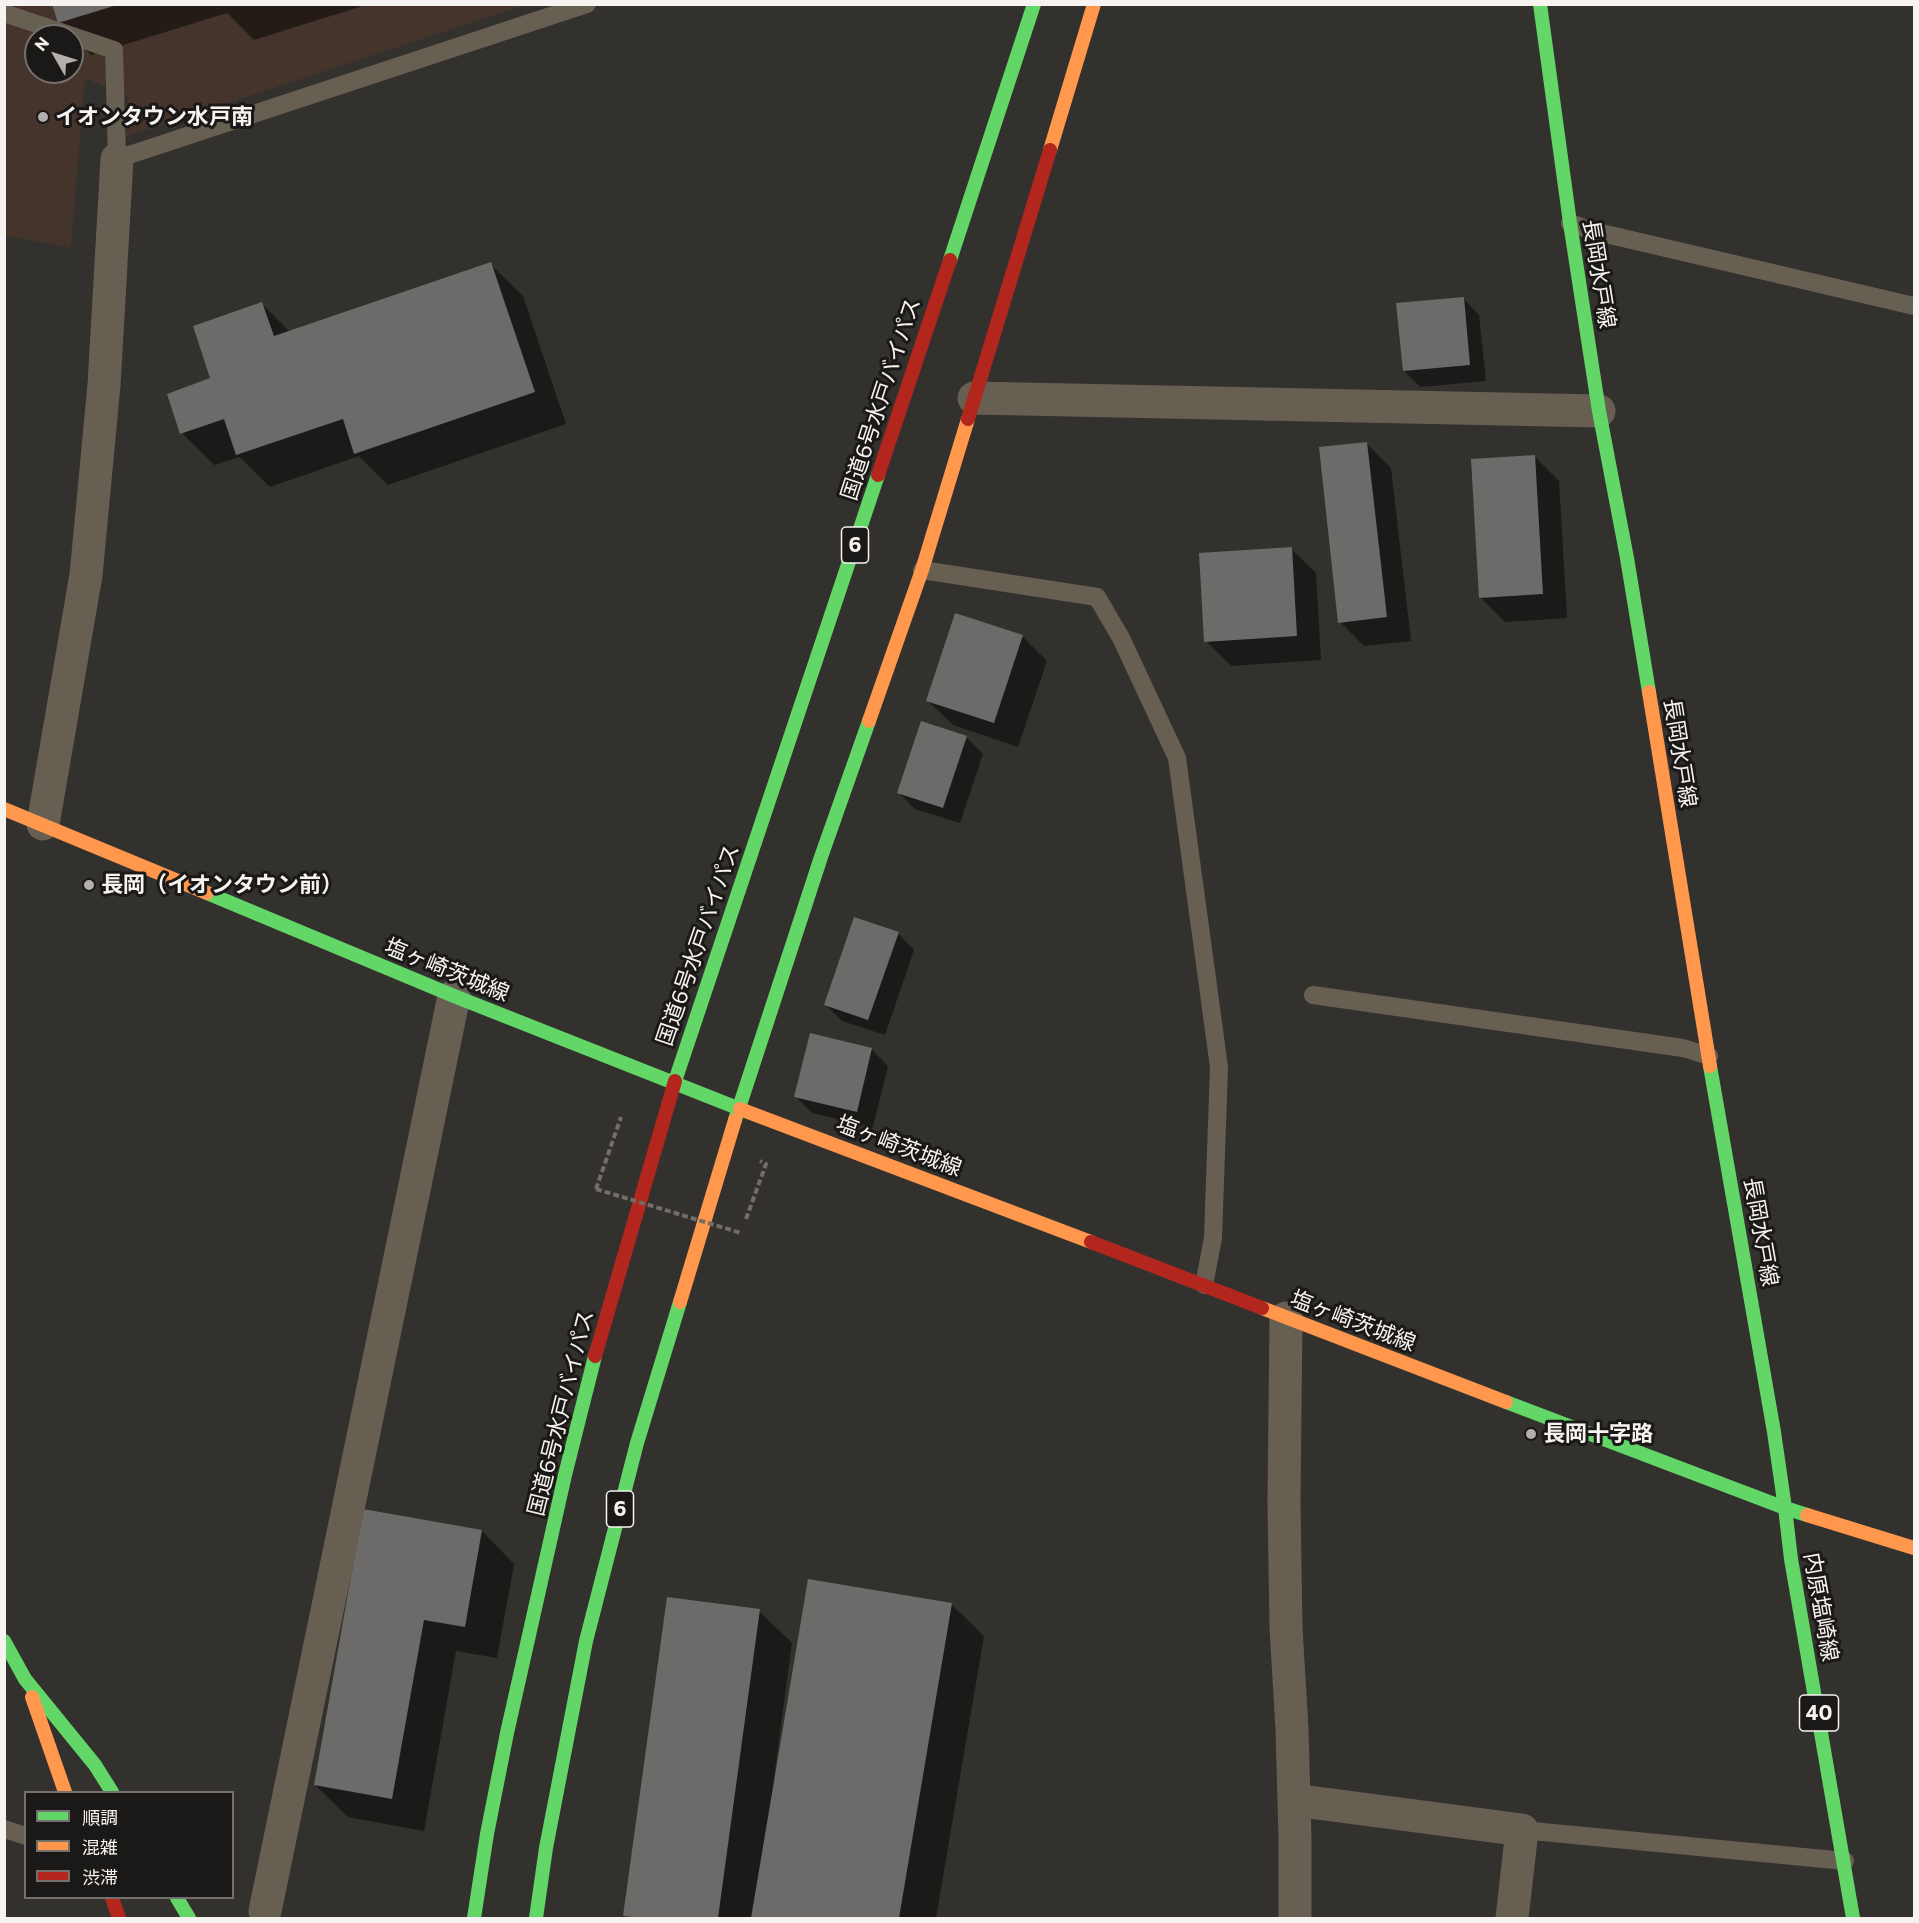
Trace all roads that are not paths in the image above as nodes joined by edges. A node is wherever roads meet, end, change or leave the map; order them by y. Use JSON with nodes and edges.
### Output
{"nodes":[{"id":1,"x":587,"y":4,"type":"edge"},
{"id":2,"x":1034,"y":4,"type":"edge"},
{"id":3,"x":1095,"y":4,"type":"edge"},
{"id":4,"x":1540,"y":4,"type":"edge"},
{"id":5,"x":4,"y":14,"type":"edge"},
{"id":6,"x":117,"y":159,"type":"junction"},
{"id":7,"x":1570,"y":223,"type":"junction"},
{"id":8,"x":1914,"y":306,"type":"edge"},
{"id":9,"x":974,"y":398,"type":"junction"},
{"id":10,"x":1599,"y":411,"type":"junction"},
{"id":11,"x":922,"y":570,"type":"junction"},
{"id":12,"x":4,"y":809,"type":"edge"},
{"id":13,"x":43,"y":824,"type":"junction"},
{"id":14,"x":1313,"y":995,"type":"dead end"},
{"id":15,"x":454,"y":996,"type":"junction"},
{"id":16,"x":1709,"y":1056,"type":"junction"},
{"id":17,"x":674,"y":1084,"type":"junction"},
{"id":18,"x":739,"y":1108,"type":"junction"},
{"id":19,"x":1204,"y":1284,"type":"junction"},
{"id":20,"x":1287,"y":1318,"type":"junction"},
{"id":21,"x":1785,"y":1508,"type":"junction"},
{"id":22,"x":1914,"y":1548,"type":"edge"},
{"id":23,"x":4,"y":1641,"type":"edge"},
{"id":24,"x":26,"y":1678,"type":"junction"},
{"id":25,"x":65,"y":1791,"type":"edge"},
{"id":26,"x":111,"y":1791,"type":"edge"},
{"id":27,"x":1294,"y":1800,"type":"junction"},
{"id":28,"x":4,"y":1829,"type":"edge"},
{"id":29,"x":1522,"y":1830,"type":"junction"},
{"id":30,"x":24,"y":1835,"type":"edge"},
{"id":31,"x":1845,"y":1861,"type":"junction"},
{"id":32,"x":112,"y":1899,"type":"edge"},
{"id":33,"x":178,"y":1899,"type":"edge"},
{"id":34,"x":265,"y":1911,"type":"dead end"},
{"id":35,"x":119,"y":1918,"type":"edge"},
{"id":36,"x":189,"y":1918,"type":"edge"},
{"id":37,"x":474,"y":1918,"type":"edge"},
{"id":38,"x":536,"y":1918,"type":"edge"},
{"id":39,"x":1295,"y":1918,"type":"edge"},
{"id":40,"x":1512,"y":1918,"type":"edge"},
{"id":41,"x":1853,"y":1918,"type":"edge"}],
"edges":[{"from":1,"to":6,"type":"lane"},
{"from":2,"to":17,"type":"main road","name":"国道6号水戸バイパス","number":"6"},
{"from":3,"to":9,"type":"main road","number":"6"},
{"from":4,"to":7,"type":"main road","name":"長岡水戸線"},
{"from":5,"to":6,"type":"lane"},
{"from":6,"to":13,"type":"street"},
{"from":7,"to":8,"type":"lane"},
{"from":7,"to":10,"type":"main road","name":"長岡水戸線"},
{"from":9,"to":10,"type":"street"},
{"from":9,"to":11,"type":"main road","number":"6"},
{"from":10,"to":16,"type":"main road","name":"長岡水戸線"},
{"from":11,"to":18,"type":"main road","number":"6"},
{"from":11,"to":19,"type":"lane"},
{"from":12,"to":13,"type":"main road","name":"塩ヶ崎茨城線"},
{"from":13,"to":15,"type":"main road","name":"塩ヶ崎茨城線"},
{"from":14,"to":16,"type":"lane"},
{"from":15,"to":17,"type":"main road","name":"塩ヶ崎茨城線"},
{"from":15,"to":34,"type":"street"},
{"from":16,"to":21,"type":"main road","name":"長岡水戸線"},
{"from":17,"to":18,"type":"main road","name":"塩ヶ崎茨城線"},
{"from":17,"to":37,"type":"main road","name":"国道6号水戸バイパス","number":"6"},
{"from":18,"to":19,"type":"main road","name":"塩ヶ崎茨城線"},
{"from":18,"to":38,"type":"main road","number":"6"},
{"from":19,"to":20,"type":"main road","name":"塩ヶ崎茨城線"},
{"from":20,"to":21,"type":"main road","name":"塩ヶ崎茨城線"},
{"from":20,"to":27,"type":"street"},
{"from":21,"to":22,"type":"main road","name":"内原塩崎線"},
{"from":21,"to":31,"type":"main road","name":"内原塩崎線","number":"40"},
{"from":23,"to":24,"type":"main road"},
{"from":24,"to":25,"type":"main road"},
{"from":24,"to":26,"type":"main road"},
{"from":27,"to":29,"type":"street"},
{"from":27,"to":39,"type":"street"},
{"from":28,"to":30,"type":"lane"},
{"from":29,"to":31,"type":"lane"},
{"from":29,"to":40,"type":"street"},
{"from":31,"to":41,"type":"main road","name":"内原塩崎線","number":"40"},
{"from":32,"to":35,"type":"main road"},
{"from":33,"to":36,"type":"main road"}]}
